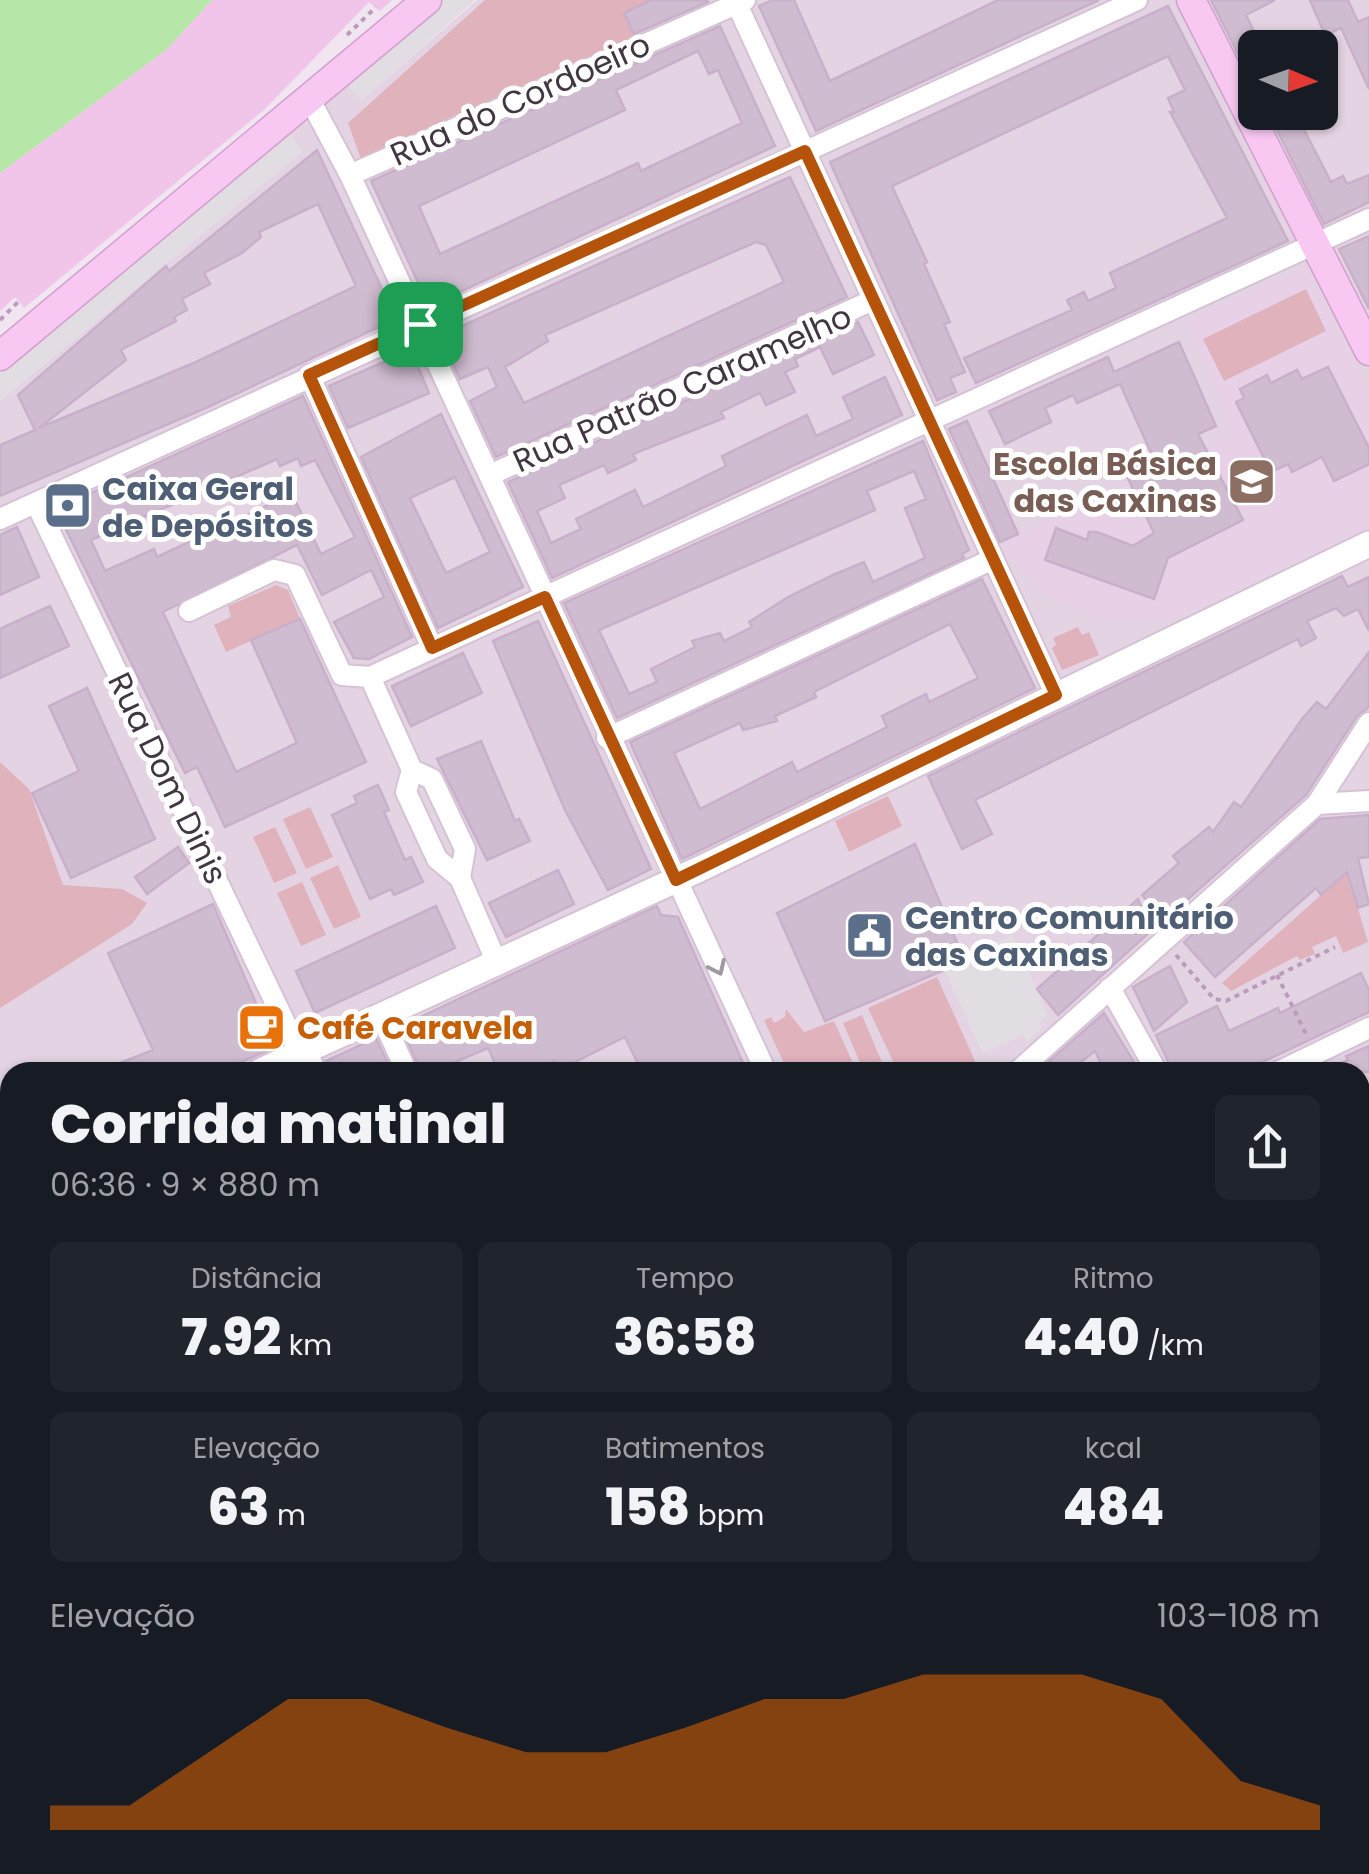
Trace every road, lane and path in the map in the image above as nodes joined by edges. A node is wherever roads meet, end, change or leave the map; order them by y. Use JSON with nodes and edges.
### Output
{"nodes":[{"id":1,"x":426,"y":0,"type":"edge"},
{"id":2,"x":1137,"y":0,"type":"edge"},
{"id":3,"x":1191,"y":0,"type":"edge"},
{"id":4,"x":739,"y":1,"type":"edge"},
{"id":5,"x":310,"y":100,"type":"junction"},
{"id":6,"x":805,"y":151,"type":"junction"},
{"id":7,"x":350,"y":175,"type":"junction"},
{"id":8,"x":1369,"y":220,"type":"edge"},
{"id":9,"x":1315,"y":243,"type":"junction"},
{"id":10,"x":873,"y":300,"type":"junction"},
{"id":11,"x":19,"y":301,"type":"dead end"},
{"id":12,"x":0,"y":320,"type":"edge"},
{"id":13,"x":420,"y":324,"type":"junction"},
{"id":14,"x":1369,"y":351,"type":"edge"},
{"id":15,"x":0,"y":356,"type":"edge"},
{"id":16,"x":309,"y":375,"type":"junction"},
{"id":17,"x":929,"y":420,"type":"junction"},
{"id":18,"x":490,"y":474,"type":"junction"},
{"id":19,"x":36,"y":503,"type":"junction"},
{"id":20,"x":0,"y":519,"type":"edge"},
{"id":21,"x":1369,"y":544,"type":"edge"},
{"id":22,"x":993,"y":558,"type":"junction"},
{"id":23,"x":545,"y":597,"type":"junction"},
{"id":24,"x":189,"y":611,"type":"dead end"},
{"id":25,"x":432,"y":648,"type":"junction"},
{"id":26,"x":370,"y":677,"type":"junction"},
{"id":27,"x":1056,"y":695,"type":"junction"},
{"id":28,"x":1364,"y":729,"type":"edge"},
{"id":29,"x":607,"y":738,"type":"junction"},
{"id":30,"x":1369,"y":757,"type":"edge"},
{"id":31,"x":412,"y":770,"type":"junction"},
{"id":32,"x":1369,"y":801,"type":"edge"},
{"id":33,"x":1318,"y":804,"type":"junction"},
{"id":34,"x":460,"y":878,"type":"junction"},
{"id":35,"x":676,"y":880,"type":"junction"},
{"id":36,"x":1170,"y":947,"type":"dead end"},
{"id":37,"x":1336,"y":948,"type":"dead end"},
{"id":38,"x":497,"y":963,"type":"junction"},
{"id":39,"x":1276,"y":976,"type":"junction"},
{"id":40,"x":1110,"y":988,"type":"junction"},
{"id":41,"x":381,"y":1016,"type":"junction"},
{"id":42,"x":1369,"y":1028,"type":"edge"},
{"id":43,"x":1312,"y":1044,"type":"dead end"},
{"id":44,"x":308,"y":1059,"type":"edge"},
{"id":45,"x":402,"y":1062,"type":"edge"},
{"id":46,"x":761,"y":1062,"type":"edge"},
{"id":47,"x":1027,"y":1062,"type":"edge"},
{"id":48,"x":1151,"y":1062,"type":"edge"},
{"id":49,"x":1299,"y":1062,"type":"edge"}],
"edges":[{"from":1,"to":5,"type":"main road"},
{"from":2,"to":6,"type":"street"},
{"from":3,"to":9,"type":"main road"},
{"from":4,"to":6,"type":"street"},
{"from":4,"to":7,"type":"street","name":"Rua do Cordoeiro"},
{"from":5,"to":7,"type":"street"},
{"from":5,"to":15,"type":"main road"},
{"from":6,"to":10,"type":"street"},
{"from":6,"to":13,"type":"street"},
{"from":7,"to":13,"type":"street"},
{"from":8,"to":9,"type":"street"},
{"from":9,"to":14,"type":"main road"},
{"from":9,"to":17,"type":"street"},
{"from":10,"to":17,"type":"street"},
{"from":10,"to":18,"type":"street","name":"Rua Patrão Caramelho"},
{"from":11,"to":12,"type":"path"},
{"from":13,"to":16,"type":"street"},
{"from":13,"to":18,"type":"street"},
{"from":16,"to":19,"type":"street"},
{"from":16,"to":25,"type":"street"},
{"from":17,"to":22,"type":"street"},
{"from":17,"to":23,"type":"street"},
{"from":18,"to":23,"type":"street"},
{"from":19,"to":20,"type":"street"},
{"from":19,"to":44,"type":"street","name":"Rua Dom Dinis"},
{"from":21,"to":27,"type":"street"},
{"from":22,"to":27,"type":"street"},
{"from":22,"to":29,"type":"street"},
{"from":23,"to":25,"type":"street"},
{"from":23,"to":29,"type":"street"},
{"from":24,"to":26,"type":"street"},
{"from":25,"to":26,"type":"street"},
{"from":26,"to":31,"type":"street"},
{"from":27,"to":35,"type":"street"},
{"from":28,"to":30,"type":"street"},
{"from":28,"to":33,"type":"street"},
{"from":29,"to":35,"type":"street"},
{"from":31,"to":34,"type":"street"},
{"from":31,"to":34,"type":"street"},
{"from":32,"to":33,"type":"street"},
{"from":33,"to":40,"type":"street"},
{"from":34,"to":38,"type":"street"},
{"from":35,"to":38,"type":"street"},
{"from":35,"to":46,"type":"street","one_way":true},
{"from":36,"to":39,"type":"path"},
{"from":37,"to":39,"type":"path"},
{"from":38,"to":41,"type":"street"},
{"from":39,"to":43,"type":"path"},
{"from":40,"to":47,"type":"street"},
{"from":40,"to":48,"type":"street"},
{"from":41,"to":44,"type":"street"},
{"from":41,"to":45,"type":"street"},
{"from":42,"to":49,"type":"street"}]}
